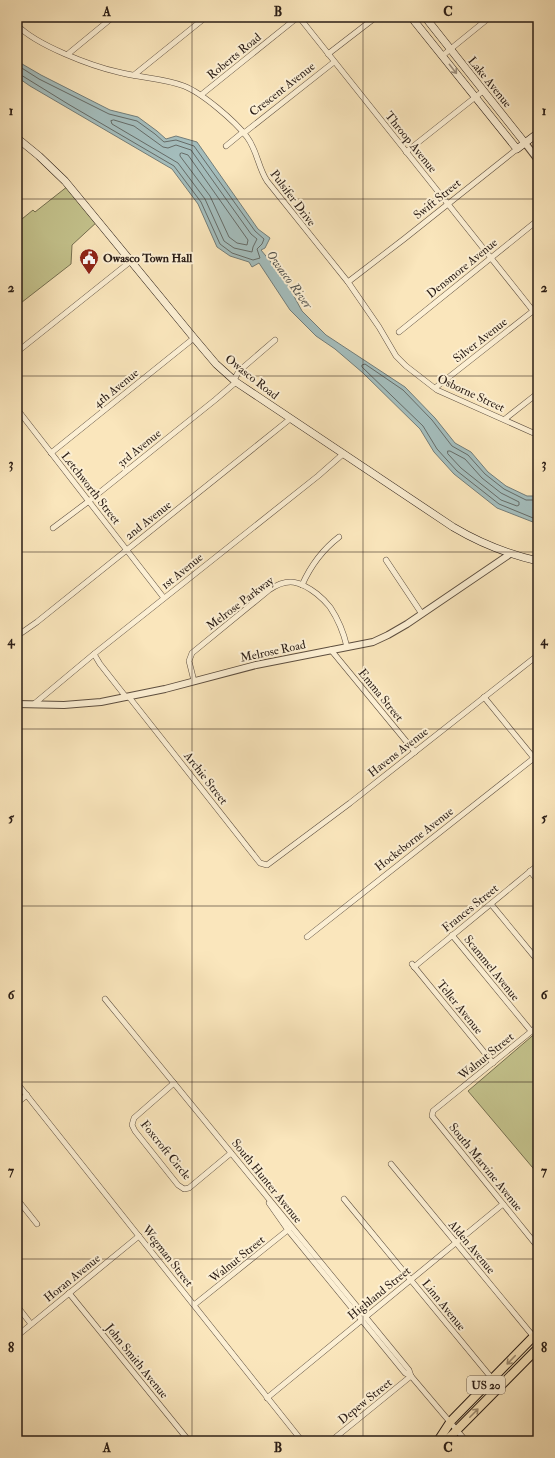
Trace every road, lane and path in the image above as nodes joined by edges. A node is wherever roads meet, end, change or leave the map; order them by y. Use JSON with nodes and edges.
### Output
{"nodes":[{"id":1,"x":114,"y":17,"type":"edge"},
{"id":2,"x":206,"y":17,"type":"edge"},
{"id":3,"x":298,"y":17,"type":"edge"},
{"id":4,"x":376,"y":17,"type":"edge"},
{"id":5,"x":411,"y":17,"type":"edge"},
{"id":6,"x":425,"y":17,"type":"edge"},
{"id":7,"x":490,"y":17,"type":"edge"},
{"id":8,"x":17,"y":25,"type":"edge"},
{"id":9,"x":450,"y":49,"type":"junction"},
{"id":10,"x":68,"y":54,"type":"junction"},
{"id":11,"x":328,"y":54,"type":"junction"},
{"id":12,"x":442,"y":56,"type":"junction"},
{"id":13,"x":334,"y":62,"type":"junction"},
{"id":14,"x":134,"y":75,"type":"junction"},
{"id":15,"x":483,"y":91,"type":"junction"},
{"id":16,"x":201,"y":95,"type":"junction"},
{"id":17,"x":474,"y":97,"type":"junction"},
{"id":18,"x":243,"y":132,"type":"junction"},
{"id":19,"x":538,"y":133,"type":"edge"},
{"id":20,"x":17,"y":138,"type":"edge"},
{"id":21,"x":525,"y":143,"type":"junction"},
{"id":22,"x":226,"y":146,"type":"dead end"},
{"id":23,"x":517,"y":149,"type":"junction"},
{"id":24,"x":406,"y":152,"type":"junction"},
{"id":25,"x":538,"y":160,"type":"edge"},
{"id":26,"x":448,"y":205,"type":"junction"},
{"id":27,"x":538,"y":220,"type":"edge"},
{"id":28,"x":491,"y":258,"type":"junction"},
{"id":29,"x":131,"y":261,"type":"junction"},
{"id":30,"x":348,"y":282,"type":"junction"},
{"id":31,"x":538,"y":307,"type":"edge"},
{"id":32,"x":533,"y":311,"type":"junction"},
{"id":33,"x":538,"y":317,"type":"edge"},
{"id":34,"x":399,"y":332,"type":"dead end"},
{"id":35,"x":194,"y":338,"type":"junction"},
{"id":36,"x":275,"y":340,"type":"dead end"},
{"id":37,"x":388,"y":340,"type":"joint"},
{"id":38,"x":17,"y":352,"type":"edge"},
{"id":39,"x":236,"y":382,"type":"junction"},
{"id":40,"x":435,"y":388,"type":"junction"},
{"id":41,"x":538,"y":393,"type":"edge"},
{"id":42,"x":18,"y":411,"type":"edge"},
{"id":43,"x":290,"y":419,"type":"junction"},
{"id":44,"x":505,"y":420,"type":"junction"},
{"id":45,"x":538,"y":434,"type":"edge"},
{"id":46,"x":51,"y":453,"type":"junction"},
{"id":47,"x":343,"y":454,"type":"junction"},
{"id":48,"x":89,"y":501,"type":"junction"},
{"id":49,"x":53,"y":528,"type":"dead end"},
{"id":50,"x":340,"y":537,"type":"dead end"},
{"id":51,"x":126,"y":550,"type":"junction"},
{"id":52,"x":510,"y":554,"type":"junction"},
{"id":53,"x":386,"y":560,"type":"dead end"},
{"id":54,"x":538,"y":561,"type":"edge"},
{"id":55,"x":302,"y":585,"type":"junction"},
{"id":56,"x":164,"y":598,"type":"junction"},
{"id":57,"x":422,"y":614,"type":"junction"},
{"id":58,"x":17,"y":636,"type":"edge"},
{"id":59,"x":347,"y":647,"type":"junction"},
{"id":60,"x":331,"y":650,"type":"junction"},
{"id":61,"x":94,"y":654,"type":"junction"},
{"id":62,"x":538,"y":655,"type":"edge"},
{"id":63,"x":194,"y":681,"type":"junction"},
{"id":64,"x":127,"y":697,"type":"junction"},
{"id":65,"x":484,"y":697,"type":"junction"},
{"id":66,"x":17,"y":704,"type":"edge"},
{"id":67,"x":34,"y":704,"type":"junction"},
{"id":68,"x":415,"y":752,"type":"junction"},
{"id":69,"x":534,"y":758,"type":"junction"},
{"id":70,"x":538,"y":763,"type":"edge"},
{"id":71,"x":270,"y":864,"type":"joint"},
{"id":72,"x":538,"y":865,"type":"edge"},
{"id":73,"x":530,"y":871,"type":"junction"},
{"id":74,"x":538,"y":881,"type":"edge"},
{"id":75,"x":491,"y":904,"type":"junction"},
{"id":76,"x":452,"y":935,"type":"junction"},
{"id":77,"x":307,"y":936,"type":"dead end"},
{"id":78,"x":538,"y":962,"type":"edge"},
{"id":79,"x":413,"y":965,"type":"joint"},
{"id":80,"x":105,"y":999,"type":"dead end"},
{"id":81,"x":538,"y":1026,"type":"edge"},
{"id":82,"x":531,"y":1031,"type":"junction"},
{"id":83,"x":493,"y":1063,"type":"junction"},
{"id":84,"x":17,"y":1083,"type":"edge"},
{"id":85,"x":174,"y":1083,"type":"junction"},
{"id":86,"x":27,"y":1095,"type":"junction"},
{"id":87,"x":446,"y":1101,"type":"joint"},
{"id":88,"x":17,"y":1103,"type":"edge"},
{"id":89,"x":231,"y":1153,"type":"junction"},
{"id":90,"x":391,"y":1164,"type":"dead end"},
{"id":91,"x":344,"y":1198,"type":"dead end"},
{"id":92,"x":17,"y":1199,"type":"edge"},
{"id":93,"x":503,"y":1204,"type":"junction"},
{"id":94,"x":37,"y":1224,"type":"dead end"},
{"id":95,"x":290,"y":1229,"type":"junction"},
{"id":96,"x":139,"y":1236,"type":"junction"},
{"id":97,"x":456,"y":1243,"type":"junction"},
{"id":98,"x":538,"y":1247,"type":"edge"},
{"id":99,"x":410,"y":1280,"type":"junction"},
{"id":100,"x":70,"y":1293,"type":"junction"},
{"id":101,"x":194,"y":1305,"type":"junction"},
{"id":102,"x":17,"y":1306,"type":"edge"},
{"id":103,"x":364,"y":1319,"type":"junction"},
{"id":104,"x":31,"y":1324,"type":"junction"},
{"id":105,"x":17,"y":1336,"type":"edge"},
{"id":106,"x":536,"y":1337,"type":"edge"},
{"id":107,"x":538,"y":1348,"type":"edge"},
{"id":108,"x":411,"y":1376,"type":"junction"},
{"id":109,"x":492,"y":1379,"type":"junction"},
{"id":110,"x":499,"y":1388,"type":"junction"},
{"id":111,"x":267,"y":1398,"type":"junction"},
{"id":112,"x":451,"y":1421,"type":"junction"},
{"id":113,"x":457,"y":1430,"type":"junction"},
{"id":114,"x":189,"y":1441,"type":"edge"},
{"id":115,"x":302,"y":1441,"type":"edge"},
{"id":116,"x":332,"y":1441,"type":"edge"},
{"id":117,"x":438,"y":1441,"type":"edge"},
{"id":118,"x":446,"y":1441,"type":"edge"},
{"id":119,"x":466,"y":1441,"type":"edge"}],
"edges":[{"from":1,"to":10,"type":"street"},
{"from":2,"to":14,"type":"street"},
{"from":3,"to":11,"type":"street","name":"Throop Avenue"},
{"from":3,"to":16,"type":"street","name":"Roberts Road"},
{"from":4,"to":11,"type":"street"},
{"from":5,"to":12,"type":"main road","name":"Lake Avenue"},
{"from":6,"to":9,"type":"main road","name":"Lake Avenue"},
{"from":7,"to":9,"type":"street"},
{"from":8,"to":10,"type":"street","name":"Pulsifer Drive"},
{"from":9,"to":12,"type":"street"},
{"from":9,"to":15,"type":"main road","name":"Lake Avenue"},
{"from":10,"to":14,"type":"street","name":"Pulsifer Drive"},
{"from":11,"to":13,"type":"street","name":"Throop Avenue"},
{"from":12,"to":17,"type":"main road","name":"Lake Avenue","one_way":true},
{"from":13,"to":18,"type":"street","name":"Crescent Avenue"},
{"from":13,"to":24,"type":"street","name":"Throop Avenue"},
{"from":14,"to":16,"type":"street","name":"Pulsifer Drive"},
{"from":15,"to":17,"type":"street"},
{"from":15,"to":21,"type":"main road","name":"Lake Avenue"},
{"from":16,"to":18,"type":"street","name":"Pulsifer Drive"},
{"from":17,"to":23,"type":"main road","name":"Lake Avenue"},
{"from":17,"to":24,"type":"street"},
{"from":18,"to":22,"type":"street","name":"Crescent Avenue"},
{"from":18,"to":30,"type":"street","name":"Pulsifer Drive"},
{"from":19,"to":21,"type":"main road","name":"Swift Street"},
{"from":20,"to":29,"type":"main road","name":"Owasco Road"},
{"from":21,"to":23,"type":"main road","name":"Swift Street"},
{"from":21,"to":25,"type":"street","name":"Lake Avenue"},
{"from":23,"to":26,"type":"street","name":"Swift Street"},
{"from":24,"to":26,"type":"street","name":"Throop Avenue"},
{"from":26,"to":28,"type":"street","name":"Throop Avenue"},
{"from":26,"to":30,"type":"street","name":"Swift Street"},
{"from":27,"to":28,"type":"street","name":"Densmore Avenue"},
{"from":28,"to":32,"type":"street","name":"Throop Avenue"},
{"from":28,"to":34,"type":"street","name":"Densmore Avenue"},
{"from":29,"to":35,"type":"main road","name":"Owasco Road"},
{"from":29,"to":38,"type":"street"},
{"from":30,"to":37,"type":"street","name":"Pulsifer Drive"},
{"from":31,"to":32,"type":"street","name":"Silver Avenue"},
{"from":32,"to":33,"type":"street","name":"Throop Avenue"},
{"from":32,"to":40,"type":"street","name":"Silver Avenue"},
{"from":35,"to":39,"type":"main road","name":"Owasco Road"},
{"from":35,"to":46,"type":"street","name":"4th Avenue"},
{"from":36,"to":39,"type":"street"},
{"from":37,"to":40,"type":"street","name":"Osborne Street"},
{"from":39,"to":43,"type":"main road","name":"Owasco Road"},
{"from":39,"to":48,"type":"street","name":"3rd Avenue"},
{"from":40,"to":44,"type":"street","name":"Osborne Street"},
{"from":41,"to":44,"type":"street"},
{"from":42,"to":46,"type":"street","name":"Letchworth Street"},
{"from":43,"to":47,"type":"main road","name":"Owasco Road"},
{"from":43,"to":51,"type":"street","name":"2nd Avenue"},
{"from":44,"to":45,"type":"street","name":"Osborne Street"},
{"from":46,"to":48,"type":"street","name":"Letchworth Street"},
{"from":47,"to":52,"type":"main road","name":"Owasco Road"},
{"from":47,"to":56,"type":"street","name":"1st Avenue"},
{"from":48,"to":49,"type":"street","name":"3rd Avenue"},
{"from":48,"to":51,"type":"street","name":"Letchworth Street"},
{"from":50,"to":55,"type":"street"},
{"from":51,"to":56,"type":"street","name":"Letchworth Street"},
{"from":51,"to":58,"type":"street","name":"2nd Avenue"},
{"from":52,"to":54,"type":"main road","name":"Owasco Road"},
{"from":52,"to":57,"type":"street","name":"Melrose Road"},
{"from":53,"to":57,"type":"street"},
{"from":55,"to":59,"type":"street","name":"Melrose Parkway"},
{"from":55,"to":63,"type":"street","name":"Melrose Parkway"},
{"from":56,"to":61,"type":"street","name":"1st Avenue"},
{"from":57,"to":59,"type":"street","name":"Melrose Road"},
{"from":59,"to":60,"type":"street","name":"Melrose Road"},
{"from":60,"to":63,"type":"street","name":"Melrose Road"},
{"from":60,"to":68,"type":"street","name":"Emma Street"},
{"from":61,"to":64,"type":"street","name":"Archie Street"},
{"from":61,"to":67,"type":"street","name":"1st Avenue"},
{"from":62,"to":65,"type":"street","name":"Havens Avenue"},
{"from":63,"to":64,"type":"street","name":"Melrose Road"},
{"from":64,"to":67,"type":"street","name":"Melrose Road"},
{"from":64,"to":71,"type":"street","name":"Archie Street"},
{"from":65,"to":68,"type":"street","name":"Havens Avenue"},
{"from":65,"to":69,"type":"street"},
{"from":66,"to":67,"type":"street","name":"Melrose Road"},
{"from":68,"to":71,"type":"street","name":"Havens Avenue"},
{"from":69,"to":70,"type":"street"},
{"from":69,"to":77,"type":"street","name":"Hockeborne Avenue"},
{"from":72,"to":73,"type":"street","name":"Frances Street"},
{"from":73,"to":74,"type":"street"},
{"from":73,"to":75,"type":"street","name":"Frances Street"},
{"from":75,"to":76,"type":"street","name":"Frances Street"},
{"from":75,"to":78,"type":"street"},
{"from":76,"to":79,"type":"street","name":"Frances Street"},
{"from":76,"to":82,"type":"street","name":"Scammel Avenue"},
{"from":79,"to":83,"type":"street","name":"Teller Avenue"},
{"from":80,"to":85,"type":"street","name":"South Hunter Avenue"},
{"from":81,"to":82,"type":"street","name":"Walnut Street"},
{"from":82,"to":83,"type":"street","name":"Walnut Street"},
{"from":83,"to":87,"type":"street","name":"Walnut Street"},
{"from":84,"to":86,"type":"street","name":"Wegman Street"},
{"from":85,"to":89,"type":"street","name":"South Hunter Avenue"},
{"from":85,"to":89,"type":"street","name":"Foxcroft Circle"},
{"from":86,"to":88,"type":"street"},
{"from":86,"to":96,"type":"street","name":"Wegman Street"},
{"from":87,"to":93,"type":"street","name":"South Marvine Avenue"},
{"from":89,"to":95,"type":"street","name":"South Hunter Avenue"},
{"from":90,"to":97,"type":"street","name":"Alden Avenue"},
{"from":91,"to":99,"type":"street","name":"Linn Avenue"},
{"from":92,"to":94,"type":"street"},
{"from":93,"to":97,"type":"street","name":"Highland Street"},
{"from":93,"to":98,"type":"street","name":"South Marvine Avenue"},
{"from":95,"to":101,"type":"street","name":"Walnut Street"},
{"from":95,"to":103,"type":"street","name":"South Hunter Avenue"},
{"from":96,"to":100,"type":"street","name":"Horan Avenue"},
{"from":96,"to":101,"type":"street","name":"Wegman Street"},
{"from":97,"to":99,"type":"street","name":"Highland Street"},
{"from":97,"to":106,"type":"street","name":"Alden Avenue"},
{"from":99,"to":103,"type":"street","name":"Highland Street"},
{"from":99,"to":109,"type":"street","name":"Linn Avenue"},
{"from":100,"to":104,"type":"street","name":"Horan Avenue"},
{"from":100,"to":114,"type":"street","name":"John Smith Avenue"},
{"from":101,"to":111,"type":"street","name":"Wegman Street"},
{"from":102,"to":104,"type":"street"},
{"from":103,"to":108,"type":"street","name":"South Hunter Avenue"},
{"from":103,"to":111,"type":"street","name":"Highland Street"},
{"from":104,"to":105,"type":"street","name":"Horan Avenue"},
{"from":106,"to":109,"type":"highway","number":"US 20","one_way":true},
{"from":107,"to":110,"type":"highway","number":"US 20"},
{"from":108,"to":112,"type":"street","name":"South Hunter Avenue"},
{"from":108,"to":116,"type":"street","name":"Depew Street"},
{"from":109,"to":110,"type":"street","name":"Linn Avenue"},
{"from":109,"to":112,"type":"highway","number":"US 20"},
{"from":113,"to":110,"type":"highway","number":"US 20","one_way":true},
{"from":111,"to":115,"type":"street","name":"Wegman Street"},
{"from":112,"to":113,"type":"street","name":"South Hunter Avenue"},
{"from":112,"to":117,"type":"highway","number":"US 20"},
{"from":113,"to":118,"type":"highway","number":"US 20"},
{"from":113,"to":119,"type":"street","name":"South Hunter Avenue"}]}
